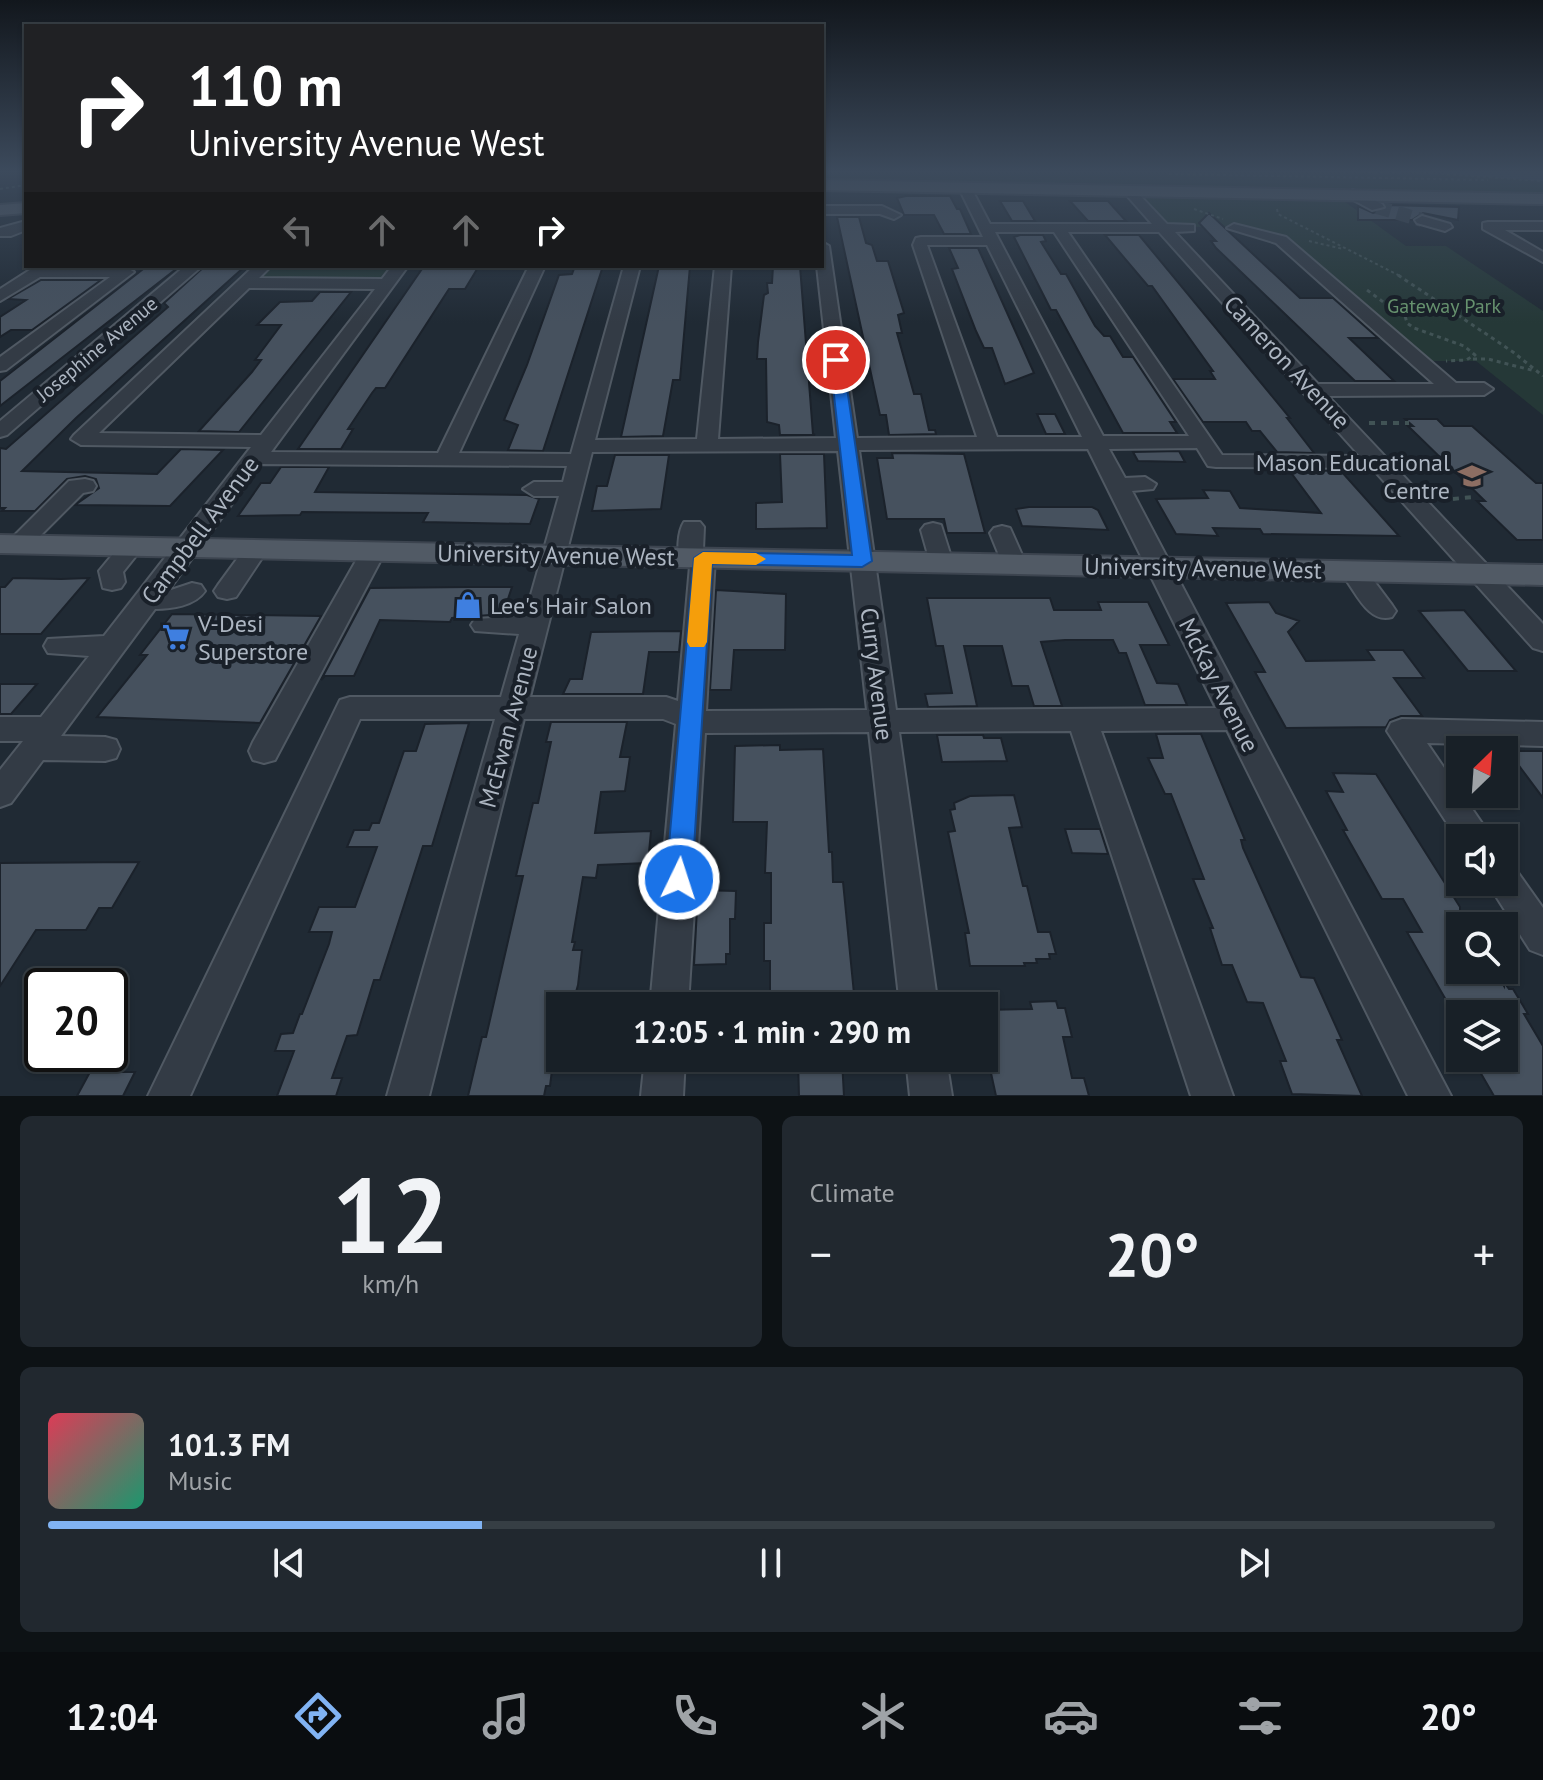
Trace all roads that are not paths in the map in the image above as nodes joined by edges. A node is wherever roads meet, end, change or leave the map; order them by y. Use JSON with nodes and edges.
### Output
{"nodes":[{"id":1,"x":988,"y":221,"type":"edge"},
{"id":2,"x":1157,"y":221,"type":"edge"},
{"id":3,"x":1426,"y":221,"type":"tunnel mouth"},
{"id":4,"x":1228,"y":224,"type":"road end"},
{"id":5,"x":24,"y":226,"type":"edge"},
{"id":6,"x":1543,"y":226,"type":"edge"},
{"id":7,"x":992,"y":227,"type":"junction"},
{"id":8,"x":1163,"y":227,"type":"junction"},
{"id":9,"x":1445,"y":227,"type":"dead end"},
{"id":10,"x":1058,"y":228,"type":"junction"},
{"id":11,"x":1189,"y":228,"type":"dead end"},
{"id":12,"x":0,"y":232,"type":"edge"},
{"id":13,"x":826,"y":238,"type":"edge"},
{"id":14,"x":1543,"y":258,"type":"edge"},
{"id":15,"x":192,"y":268,"type":"edge"},
{"id":16,"x":261,"y":268,"type":"edge"},
{"id":17,"x":398,"y":268,"type":"edge"},
{"id":18,"x":536,"y":268,"type":"edge"},
{"id":19,"x":631,"y":268,"type":"edge"},
{"id":20,"x":723,"y":268,"type":"edge"},
{"id":21,"x":41,"y":269,"type":"edge"},
{"id":22,"x":245,"y":283,"type":"junction"},
{"id":23,"x":386,"y":284,"type":"junction"},
{"id":24,"x":0,"y":296,"type":"edge"},
{"id":25,"x":0,"y":366,"type":"edge"},
{"id":26,"x":1451,"y":389,"type":"junction"},
{"id":27,"x":1484,"y":389,"type":"dead end"},
{"id":28,"x":1312,"y":390,"type":"junction"},
{"id":29,"x":0,"y":431,"type":"edge"},
{"id":30,"x":1204,"y":442,"type":"junction"},
{"id":31,"x":989,"y":443,"type":"junction"},
{"id":32,"x":1096,"y":443,"type":"junction"},
{"id":33,"x":707,"y":445,"type":"junction"},
{"id":34,"x":856,"y":449,"type":"junction"},
{"id":35,"x":261,"y":450,"type":"junction"},
{"id":36,"x":582,"y":453,"type":"junction"},
{"id":37,"x":446,"y":459,"type":"junction"},
{"id":38,"x":1378,"y":462,"type":"junction"},
{"id":39,"x":1145,"y":484,"type":"dead end"},
{"id":40,"x":1117,"y":485,"type":"junction"},
{"id":41,"x":85,"y":486,"type":"dead end"},
{"id":42,"x":534,"y":489,"type":"dead end"},
{"id":43,"x":572,"y":489,"type":"junction"},
{"id":44,"x":692,"y":527,"type":"dead end"},
{"id":45,"x":933,"y":530,"type":"dead end"},
{"id":46,"x":1002,"y":533,"type":"dead end"},
{"id":47,"x":9,"y":544,"type":"edge"},
{"id":48,"x":131,"y":547,"type":"junction"},
{"id":49,"x":186,"y":548,"type":"junction"},
{"id":50,"x":256,"y":549,"type":"junction"},
{"id":51,"x":373,"y":552,"type":"junction"},
{"id":52,"x":554,"y":555,"type":"junction"},
{"id":53,"x":697,"y":558,"type":"junction"},
{"id":54,"x":862,"y":561,"type":"junction"},
{"id":55,"x":941,"y":563,"type":"junction"},
{"id":56,"x":1014,"y":564,"type":"junction"},
{"id":57,"x":1160,"y":567,"type":"junction"},
{"id":58,"x":1353,"y":571,"type":"junction"},
{"id":59,"x":1481,"y":573,"type":"junction"},
{"id":60,"x":1543,"y":575,"type":"edge"},
{"id":61,"x":112,"y":582,"type":"dead end"},
{"id":62,"x":192,"y":591,"type":"dead end"},
{"id":63,"x":227,"y":591,"type":"dead end"},
{"id":64,"x":147,"y":600,"type":"junction"},
{"id":65,"x":1383,"y":611,"type":"dead end"},
{"id":66,"x":484,"y":625,"type":"dead end"},
{"id":67,"x":536,"y":625,"type":"junction"},
{"id":68,"x":1543,"y":641,"type":"edge"},
{"id":69,"x":58,"y":646,"type":"dead end"},
{"id":70,"x":112,"y":646,"type":"junction"},
{"id":71,"x":513,"y":708,"type":"junction"},
{"id":72,"x":691,"y":719,"type":"junction"},
{"id":73,"x":1237,"y":719,"type":"junction"},
{"id":74,"x":1082,"y":720,"type":"junction"},
{"id":75,"x":883,"y":721,"type":"junction"},
{"id":76,"x":0,"y":729,"type":"edge"},
{"id":77,"x":1543,"y":734,"type":"edge"},
{"id":78,"x":42,"y":738,"type":"junction"},
{"id":79,"x":105,"y":749,"type":"dead end"},
{"id":80,"x":264,"y":751,"type":"dead end"},
{"id":81,"x":0,"y":794,"type":"edge"},
{"id":82,"x":1465,"y":824,"type":"edge"},
{"id":83,"x":1514,"y":896,"type":"edge"},
{"id":84,"x":1543,"y":938,"type":"edge"},
{"id":85,"x":670,"y":992,"type":"edge"},
{"id":86,"x":917,"y":992,"type":"edge"},
{"id":87,"x":664,"y":1072,"type":"edge"},
{"id":88,"x":928,"y":1072,"type":"edge"},
{"id":89,"x":169,"y":1096,"type":"edge"},
{"id":90,"x":408,"y":1096,"type":"edge"},
{"id":91,"x":662,"y":1096,"type":"edge"},
{"id":92,"x":931,"y":1096,"type":"edge"},
{"id":93,"x":1212,"y":1096,"type":"edge"},
{"id":94,"x":1430,"y":1096,"type":"edge"}],
"edges":[{"from":1,"to":7,"type":"street","name":"McKay Avenue"},
{"from":2,"to":8,"type":"street","name":"Cameron Avenue"},
{"from":3,"to":9,"type":"street"},
{"from":4,"to":26,"type":"street"},
{"from":5,"to":12,"type":"street"},
{"from":6,"to":14,"type":"street"},
{"from":7,"to":10,"type":"street"},
{"from":7,"to":31,"type":"street"},
{"from":7,"to":32,"type":"street","name":"McKay Avenue"},
{"from":8,"to":10,"type":"street"},
{"from":8,"to":11,"type":"street"},
{"from":8,"to":28,"type":"street","name":"Cameron Avenue"},
{"from":10,"to":30,"type":"street"},
{"from":13,"to":34,"type":"street","name":"Curry Avenue"},
{"from":15,"to":29,"type":"street","name":"Josephine Avenue"},
{"from":16,"to":22,"type":"street"},
{"from":17,"to":23,"type":"street","name":"Campbell Avenue"},
{"from":18,"to":37,"type":"street"},
{"from":19,"to":36,"type":"street","name":"McEwan Avenue"},
{"from":20,"to":33,"type":"street"},
{"from":21,"to":24,"type":"street"},
{"from":21,"to":25,"type":"street"},
{"from":22,"to":23,"type":"street"},
{"from":22,"to":35,"type":"street"},
{"from":23,"to":35,"type":"street","name":"Campbell Avenue"},
{"from":26,"to":27,"type":"street"},
{"from":26,"to":28,"type":"street"},
{"from":28,"to":38,"type":"street","name":"Cameron Avenue"},
{"from":30,"to":32,"type":"street"},
{"from":30,"to":38,"type":"street"},
{"from":31,"to":32,"type":"street"},
{"from":31,"to":34,"type":"street"},
{"from":32,"to":40,"type":"street","name":"McKay Avenue"},
{"from":33,"to":34,"type":"street"},
{"from":33,"to":36,"type":"street"},
{"from":34,"to":54,"type":"street","name":"Curry Avenue"},
{"from":35,"to":37,"type":"street"},
{"from":35,"to":49,"type":"street","name":"Campbell Avenue"},
{"from":36,"to":37,"type":"street"},
{"from":36,"to":43,"type":"street","name":"McEwan Avenue"},
{"from":38,"to":59,"type":"street","name":"Cameron Avenue"},
{"from":39,"to":40,"type":"street"},
{"from":40,"to":57,"type":"street","name":"McKay Avenue"},
{"from":41,"to":47,"type":"street"},
{"from":42,"to":43,"type":"street"},
{"from":43,"to":52,"type":"street","name":"McEwan Avenue"},
{"from":44,"to":53,"type":"street"},
{"from":45,"to":55,"type":"street"},
{"from":46,"to":56,"type":"street"},
{"from":47,"to":48,"type":"main road","name":"University Avenue West"},
{"from":48,"to":49,"type":"main road","name":"University Avenue West"},
{"from":48,"to":61,"type":"street"},
{"from":49,"to":50,"type":"main road","name":"University Avenue West"},
{"from":49,"to":64,"type":"street","name":"Campbell Avenue"},
{"from":50,"to":51,"type":"main road","name":"University Avenue West"},
{"from":50,"to":63,"type":"street"},
{"from":51,"to":52,"type":"main road","name":"University Avenue West"},
{"from":51,"to":80,"type":"street"},
{"from":52,"to":53,"type":"main road","name":"University Avenue West"},
{"from":52,"to":67,"type":"street","name":"McEwan Avenue"},
{"from":53,"to":54,"type":"main road","name":"University Avenue West"},
{"from":53,"to":72,"type":"street"},
{"from":54,"to":55,"type":"main road","name":"University Avenue West"},
{"from":54,"to":75,"type":"street","name":"Curry Avenue"},
{"from":55,"to":56,"type":"main road","name":"University Avenue West"},
{"from":56,"to":57,"type":"main road","name":"University Avenue West"},
{"from":57,"to":58,"type":"main road","name":"University Avenue West"},
{"from":57,"to":73,"type":"street","name":"McKay Avenue"},
{"from":58,"to":59,"type":"main road","name":"University Avenue West"},
{"from":58,"to":65,"type":"street"},
{"from":59,"to":60,"type":"main road","name":"University Avenue West"},
{"from":59,"to":68,"type":"street","name":"Cameron Avenue"},
{"from":62,"to":64,"type":"street"},
{"from":64,"to":70,"type":"street","name":"Campbell Avenue"},
{"from":66,"to":67,"type":"street"},
{"from":67,"to":71,"type":"street","name":"McEwan Avenue"},
{"from":69,"to":70,"type":"street"},
{"from":70,"to":78,"type":"street","name":"Campbell Avenue"},
{"from":71,"to":72,"type":"street"},
{"from":71,"to":89,"type":"street"},
{"from":71,"to":90,"type":"street","name":"McEwan Avenue"},
{"from":72,"to":75,"type":"street"},
{"from":72,"to":85,"type":"street"},
{"from":73,"to":74,"type":"street"},
{"from":73,"to":94,"type":"street","name":"McKay Avenue"},
{"from":74,"to":75,"type":"street"},
{"from":74,"to":93,"type":"street"},
{"from":75,"to":86,"type":"street","name":"Curry Avenue"},
{"from":76,"to":78,"type":"street"},
{"from":77,"to":82,"type":"street"},
{"from":78,"to":79,"type":"street"},
{"from":78,"to":81,"type":"street","name":"Campbell Avenue"},
{"from":83,"to":84,"type":"street"},
{"from":87,"to":91,"type":"street"},
{"from":88,"to":92,"type":"street"}]}
